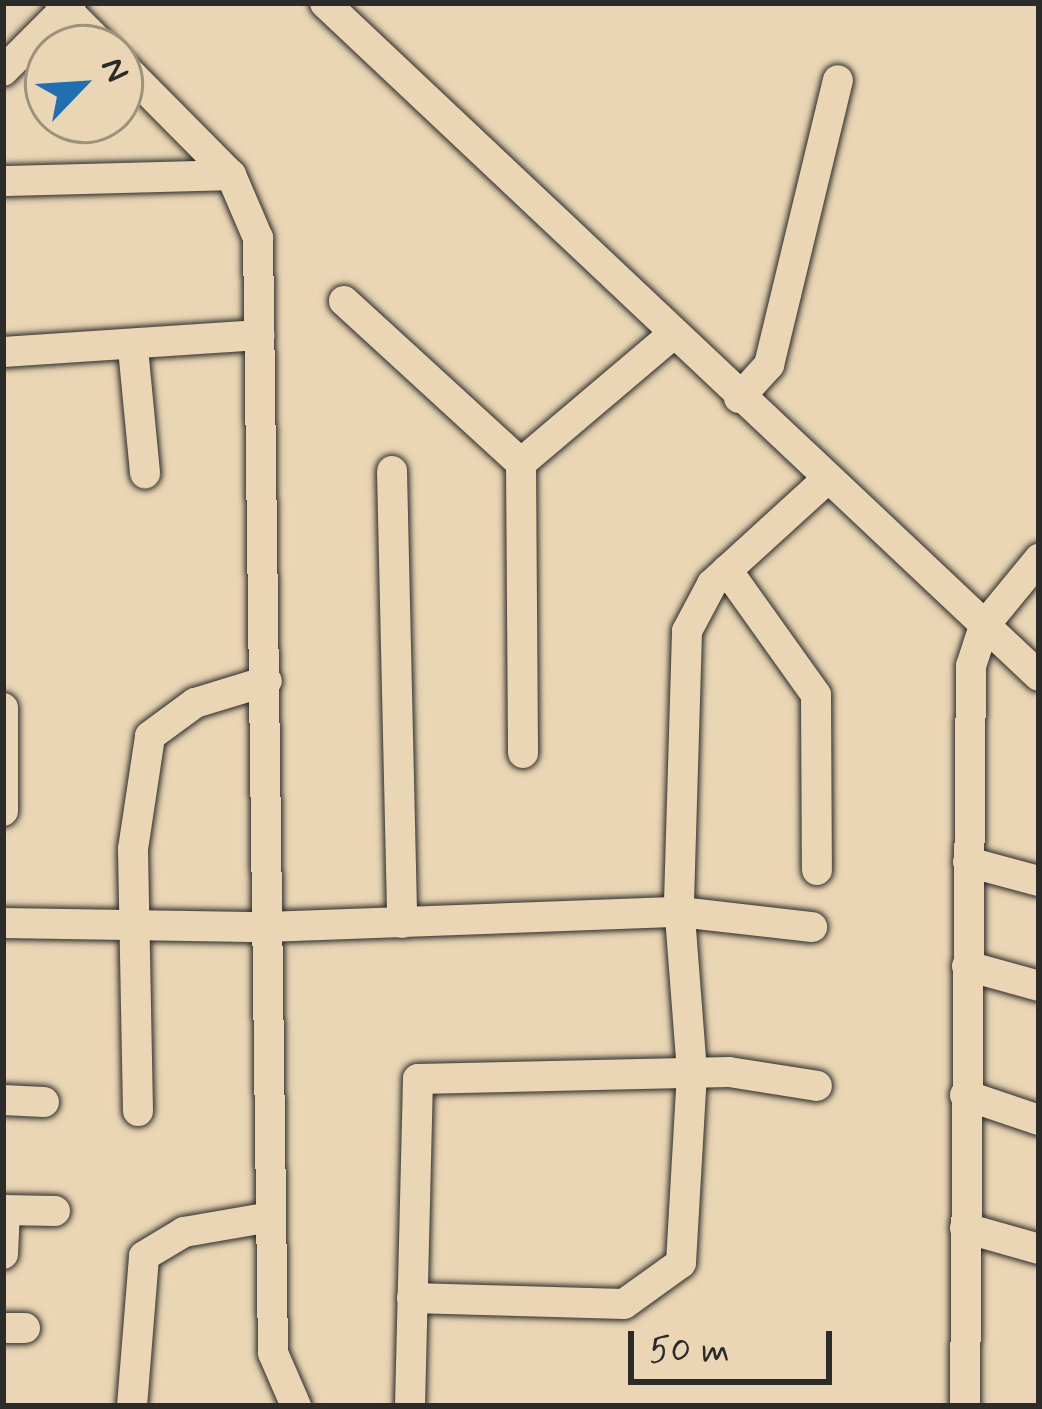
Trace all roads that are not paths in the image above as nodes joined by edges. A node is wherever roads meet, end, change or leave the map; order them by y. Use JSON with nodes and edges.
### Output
{"nodes":[{"id":1,"x":66,"y":5,"type":"edge"},
{"id":2,"x":341,"y":8,"type":"edge"},
{"id":3,"x":3,"y":71,"type":"edge"},
{"id":4,"x":838,"y":80,"type":"dead end"},
{"id":5,"x":144,"y":87,"type":"edge"},
{"id":6,"x":231,"y":175,"type":"junction"},
{"id":7,"x":3,"y":181,"type":"edge"},
{"id":8,"x":344,"y":301,"type":"dead end"},
{"id":9,"x":672,"y":334,"type":"junction"},
{"id":10,"x":259,"y":335,"type":"junction"},
{"id":11,"x":133,"y":347,"type":"junction"},
{"id":12,"x":3,"y":352,"type":"edge"},
{"id":13,"x":739,"y":398,"type":"junction"},
{"id":14,"x":521,"y":463,"type":"junction"},
{"id":15,"x":392,"y":472,"type":"dead end"},
{"id":16,"x":146,"y":473,"type":"dead end"},
{"id":17,"x":827,"y":479,"type":"junction"},
{"id":18,"x":1039,"y":559,"type":"edge"},
{"id":19,"x":727,"y":570,"type":"junction"},
{"id":20,"x":984,"y":626,"type":"junction"},
{"id":21,"x":1039,"y":676,"type":"edge"},
{"id":22,"x":268,"y":682,"type":"junction"},
{"id":23,"x":3,"y":708,"type":"edge"},
{"id":24,"x":523,"y":753,"type":"dead end"},
{"id":25,"x":4,"y":779,"type":"edge"},
{"id":26,"x":3,"y":811,"type":"edge"},
{"id":27,"x":968,"y":862,"type":"junction"},
{"id":28,"x":817,"y":871,"type":"dead end"},
{"id":29,"x":1039,"y":881,"type":"edge"},
{"id":30,"x":680,"y":912,"type":"junction"},
{"id":31,"x":3,"y":923,"type":"edge"},
{"id":32,"x":402,"y":923,"type":"junction"},
{"id":33,"x":136,"y":925,"type":"junction"},
{"id":34,"x":266,"y":927,"type":"junction"},
{"id":35,"x":812,"y":928,"type":"dead end"},
{"id":36,"x":967,"y":966,"type":"junction"},
{"id":37,"x":1039,"y":986,"type":"edge"},
{"id":38,"x":692,"y":1072,"type":"junction"},
{"id":39,"x":817,"y":1086,"type":"dead end"},
{"id":40,"x":965,"y":1095,"type":"junction"},
{"id":41,"x":3,"y":1100,"type":"edge"},
{"id":42,"x":44,"y":1102,"type":"dead end"},
{"id":43,"x":138,"y":1111,"type":"dead end"},
{"id":44,"x":1039,"y":1120,"type":"edge"},
{"id":45,"x":4,"y":1210,"type":"edge"},
{"id":46,"x":55,"y":1211,"type":"dead end"},
{"id":47,"x":271,"y":1217,"type":"junction"},
{"id":48,"x":965,"y":1228,"type":"junction"},
{"id":49,"x":1039,"y":1249,"type":"edge"},
{"id":50,"x":3,"y":1254,"type":"edge"},
{"id":51,"x":412,"y":1298,"type":"junction"},
{"id":52,"x":132,"y":1406,"type":"edge"},
{"id":53,"x":296,"y":1406,"type":"edge"},
{"id":54,"x":410,"y":1406,"type":"edge"},
{"id":55,"x":965,"y":1406,"type":"edge"}],
"edges":[{"from":1,"to":3,"type":"street"},
{"from":2,"to":9,"type":"street"},
{"from":4,"to":13,"type":"street"},
{"from":5,"to":6,"type":"street"},
{"from":6,"to":7,"type":"street"},
{"from":6,"to":10,"type":"street"},
{"from":8,"to":14,"type":"street"},
{"from":9,"to":13,"type":"street"},
{"from":9,"to":14,"type":"street"},
{"from":10,"to":11,"type":"street"},
{"from":10,"to":22,"type":"street"},
{"from":11,"to":12,"type":"street"},
{"from":11,"to":16,"type":"street"},
{"from":13,"to":17,"type":"street"},
{"from":14,"to":24,"type":"street"},
{"from":15,"to":32,"type":"street"},
{"from":17,"to":19,"type":"street"},
{"from":17,"to":20,"type":"street"},
{"from":18,"to":20,"type":"street"},
{"from":19,"to":28,"type":"street"},
{"from":19,"to":30,"type":"street"},
{"from":20,"to":21,"type":"street"},
{"from":20,"to":27,"type":"street"},
{"from":22,"to":33,"type":"street"},
{"from":22,"to":34,"type":"street"},
{"from":23,"to":25,"type":"street"},
{"from":25,"to":26,"type":"street"},
{"from":27,"to":29,"type":"street"},
{"from":27,"to":36,"type":"street"},
{"from":30,"to":32,"type":"street"},
{"from":30,"to":35,"type":"street"},
{"from":30,"to":38,"type":"street"},
{"from":31,"to":33,"type":"street"},
{"from":32,"to":34,"type":"street"},
{"from":33,"to":34,"type":"street"},
{"from":33,"to":43,"type":"street"},
{"from":34,"to":47,"type":"street"},
{"from":36,"to":37,"type":"street"},
{"from":36,"to":40,"type":"street"},
{"from":38,"to":39,"type":"street"},
{"from":38,"to":51,"type":"street"},
{"from":38,"to":51,"type":"street"},
{"from":40,"to":44,"type":"street"},
{"from":40,"to":48,"type":"street"},
{"from":41,"to":42,"type":"street"},
{"from":45,"to":46,"type":"street"},
{"from":45,"to":50,"type":"street"},
{"from":47,"to":52,"type":"street"},
{"from":47,"to":53,"type":"street"},
{"from":48,"to":49,"type":"street"},
{"from":48,"to":55,"type":"street"},
{"from":51,"to":54,"type":"street"}]}
